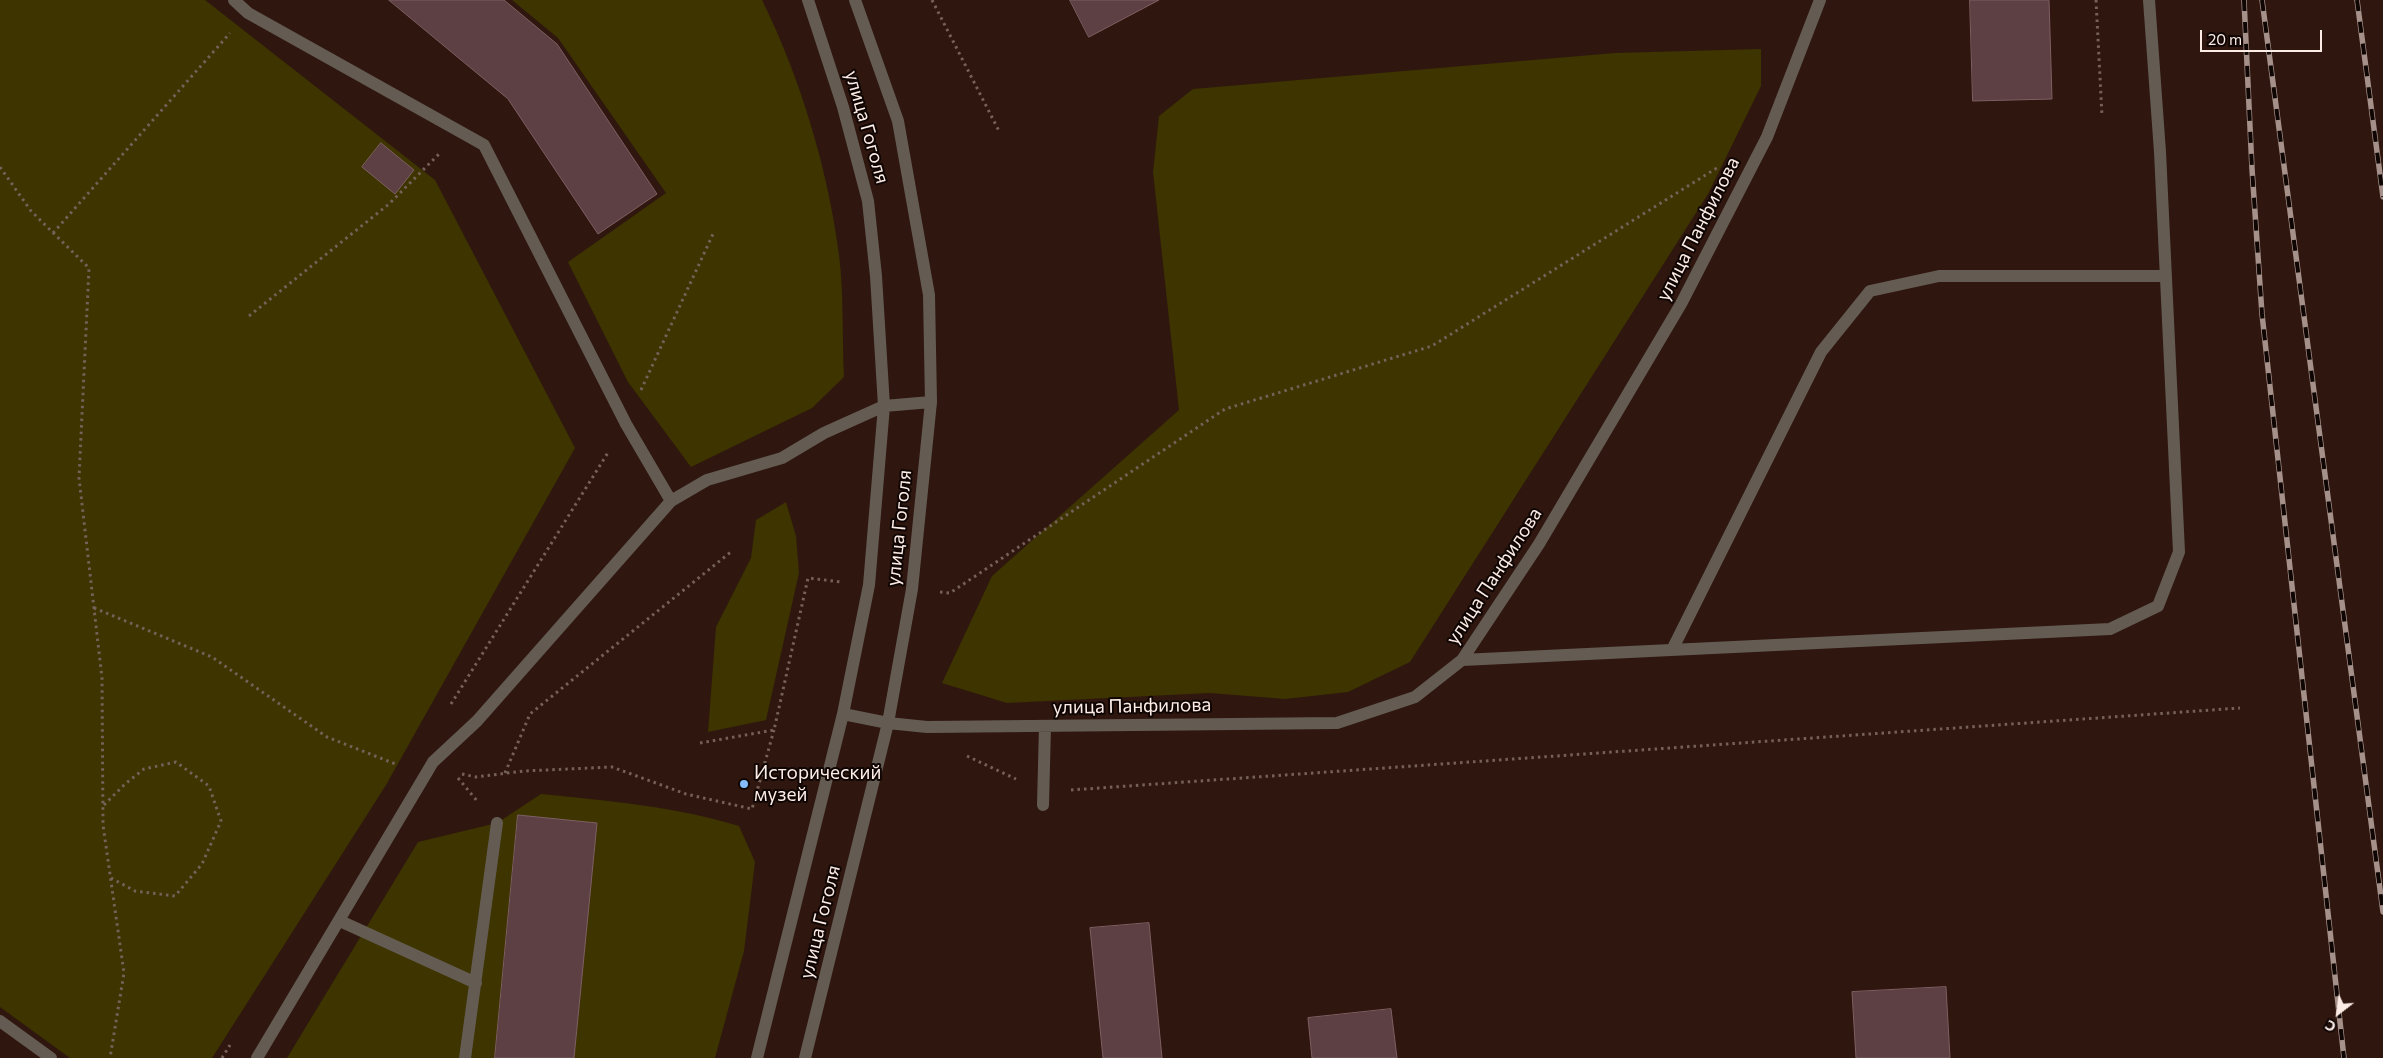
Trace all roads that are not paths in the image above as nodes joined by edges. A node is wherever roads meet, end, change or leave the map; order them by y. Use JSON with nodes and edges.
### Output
{"nodes":[{"id":1,"x":234,"y":0,"type":"edge"},
{"id":2,"x":808,"y":0,"type":"edge"},
{"id":3,"x":855,"y":0,"type":"edge"},
{"id":4,"x":1820,"y":0,"type":"edge"},
{"id":5,"x":2149,"y":0,"type":"edge"},
{"id":6,"x":2166,"y":276,"type":"junction"},
{"id":7,"x":931,"y":402,"type":"junction"},
{"id":8,"x":884,"y":406,"type":"junction"},
{"id":9,"x":671,"y":501,"type":"junction"},
{"id":10,"x":1672,"y":650,"type":"junction"},
{"id":11,"x":1462,"y":660,"type":"junction"},
{"id":12,"x":843,"y":714,"type":"junction"},
{"id":13,"x":888,"y":723,"type":"junction"},
{"id":14,"x":1045,"y":726,"type":"junction"},
{"id":15,"x":1043,"y":799,"type":"road end"},
{"id":16,"x":497,"y":823,"type":"road end"},
{"id":17,"x":340,"y":920,"type":"junction"},
{"id":18,"x":476,"y":983,"type":"junction"},
{"id":19,"x":0,"y":1021,"type":"edge"},
{"id":20,"x":51,"y":1058,"type":"edge"},
{"id":21,"x":257,"y":1058,"type":"edge"},
{"id":22,"x":465,"y":1058,"type":"edge"},
{"id":23,"x":757,"y":1058,"type":"edge"},
{"id":24,"x":805,"y":1058,"type":"edge"}],
"edges":[{"from":1,"to":9,"type":"street"},
{"from":2,"to":8,"type":"street","name":"улица Гоголя"},
{"from":3,"to":7,"type":"street","name":"улица Гоголя"},
{"from":4,"to":11,"type":"street","name":"улица Панфилова"},
{"from":5,"to":6,"type":"street"},
{"from":6,"to":10,"type":"street"},
{"from":6,"to":10,"type":"street"},
{"from":7,"to":8,"type":"street"},
{"from":7,"to":13,"type":"street","name":"улица Гоголя"},
{"from":8,"to":9,"type":"street"},
{"from":8,"to":12,"type":"street","name":"улица Гоголя"},
{"from":9,"to":17,"type":"street"},
{"from":10,"to":11,"type":"street"},
{"from":11,"to":14,"type":"street","name":"улица Панфилова"},
{"from":12,"to":13,"type":"street","name":"улица Панфилова"},
{"from":12,"to":23,"type":"street","name":"улица Гоголя"},
{"from":13,"to":14,"type":"street","name":"улица Панфилова"},
{"from":13,"to":24,"type":"street","name":"улица Гоголя"},
{"from":14,"to":15,"type":"street"},
{"from":16,"to":18,"type":"street"},
{"from":17,"to":18,"type":"street"},
{"from":17,"to":21,"type":"street"},
{"from":18,"to":22,"type":"street"},
{"from":19,"to":20,"type":"street"}]}
